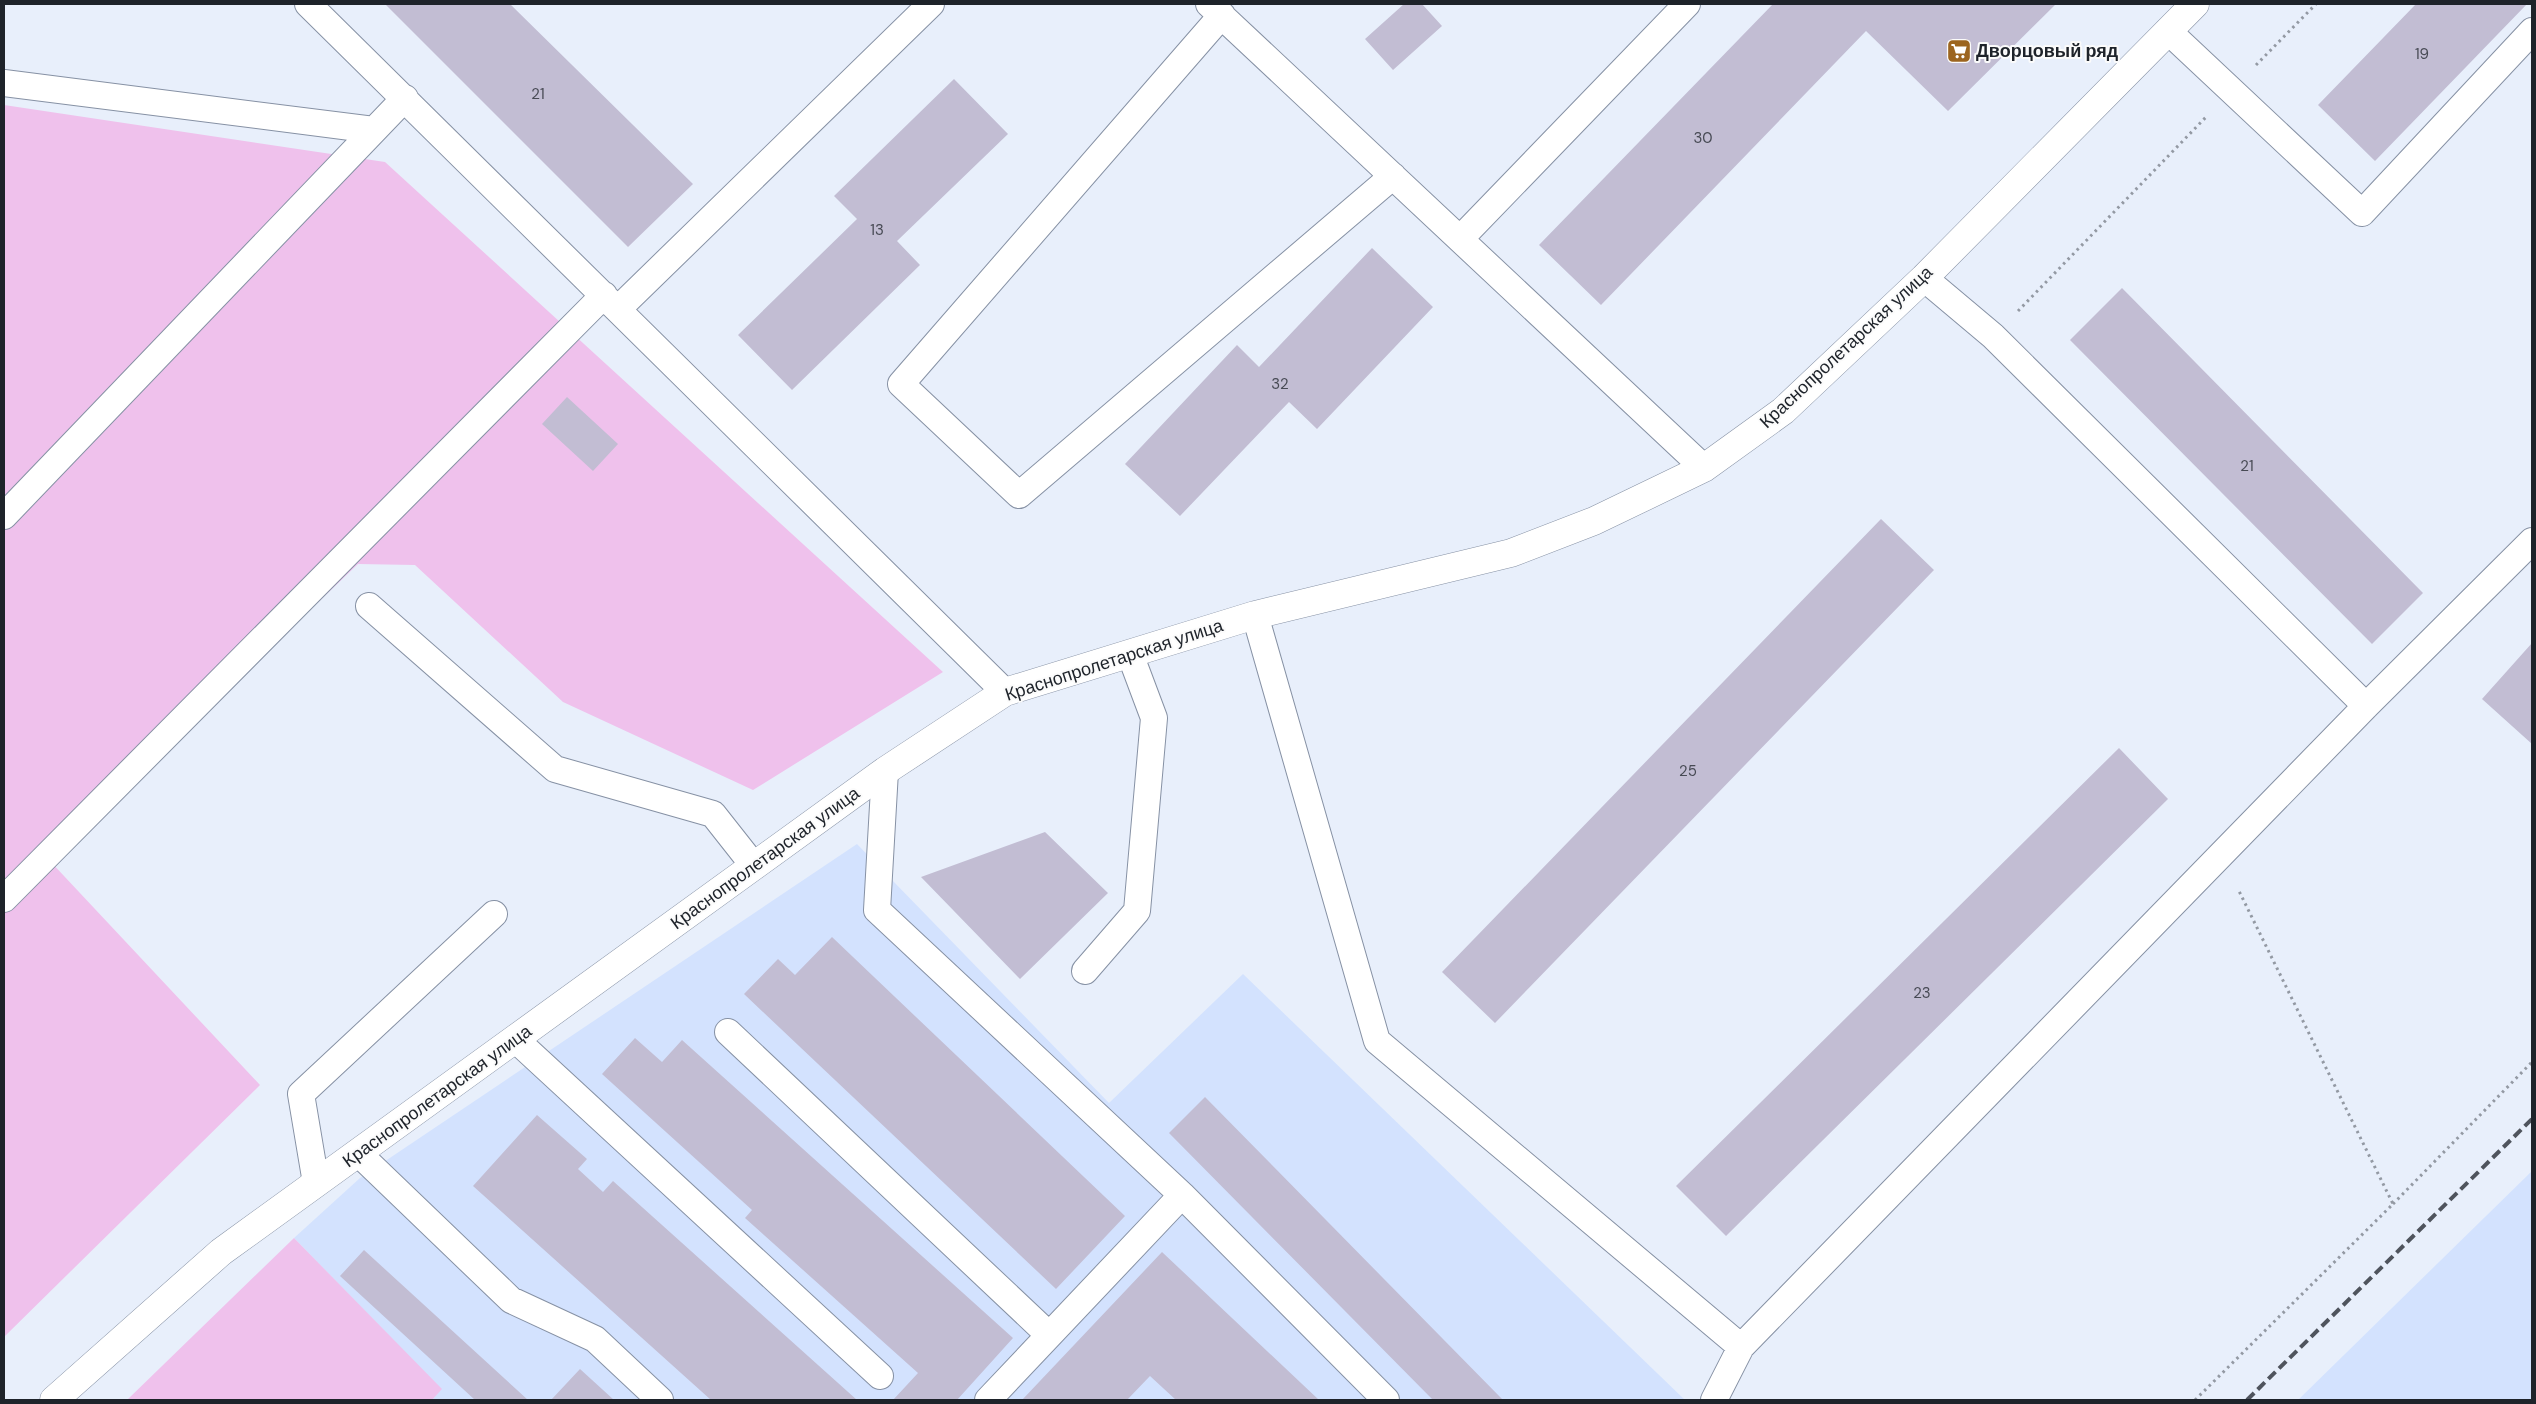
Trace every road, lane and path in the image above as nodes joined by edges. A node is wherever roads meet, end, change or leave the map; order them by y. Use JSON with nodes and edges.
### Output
{"nodes":[{"id":1,"x":308,"y":4,"type":"edge"},
{"id":2,"x":931,"y":4,"type":"edge"},
{"id":3,"x":1687,"y":4,"type":"edge"},
{"id":4,"x":2195,"y":4,"type":"edge"},
{"id":5,"x":2316,"y":4,"type":"edge"},
{"id":6,"x":1216,"y":10,"type":"edge"},
{"id":7,"x":2168,"y":31,"type":"junction"},
{"id":8,"x":2532,"y":31,"type":"edge"},
{"id":9,"x":4,"y":83,"type":"edge"},
{"id":10,"x":2232,"y":91,"type":"junction"},
{"id":11,"x":405,"y":98,"type":"junction"},
{"id":12,"x":374,"y":130,"type":"junction"},
{"id":13,"x":1394,"y":176,"type":"junction"},
{"id":14,"x":1460,"y":239,"type":"junction"},
{"id":15,"x":1924,"y":278,"type":"junction"},
{"id":16,"x":611,"y":302,"type":"junction"},
{"id":17,"x":1993,"y":336,"type":"junction"},
{"id":18,"x":1704,"y":468,"type":"junction"},
{"id":19,"x":4,"y":516,"type":"edge"},
{"id":20,"x":2532,"y":541,"type":"edge"},
{"id":21,"x":369,"y":606,"type":"dead end"},
{"id":22,"x":1255,"y":614,"type":"junction"},
{"id":23,"x":1130,"y":654,"type":"junction"},
{"id":24,"x":1005,"y":692,"type":"junction"},
{"id":25,"x":2366,"y":706,"type":"junction"},
{"id":26,"x":885,"y":770,"type":"junction"},
{"id":27,"x":2221,"y":854,"type":"junction"},
{"id":28,"x":754,"y":866,"type":"junction"},
{"id":29,"x":4,"y":899,"type":"edge"},
{"id":30,"x":494,"y":914,"type":"dead end"},
{"id":31,"x":1085,"y":971,"type":"dead end"},
{"id":32,"x":728,"y":1032,"type":"dead end"},
{"id":33,"x":515,"y":1039,"type":"junction"},
{"id":34,"x":2532,"y":1062,"type":"edge"},
{"id":35,"x":358,"y":1153,"type":"junction"},
{"id":36,"x":316,"y":1183,"type":"junction"},
{"id":37,"x":1182,"y":1196,"type":"junction"},
{"id":38,"x":2393,"y":1204,"type":"junction"},
{"id":39,"x":1049,"y":1335,"type":"junction"},
{"id":40,"x":1742,"y":1347,"type":"junction"},
{"id":41,"x":880,"y":1376,"type":"dead end"},
{"id":42,"x":54,"y":1400,"type":"edge"},
{"id":43,"x":660,"y":1400,"type":"edge"},
{"id":44,"x":988,"y":1400,"type":"edge"},
{"id":45,"x":1386,"y":1400,"type":"edge"},
{"id":46,"x":1714,"y":1400,"type":"edge"},
{"id":47,"x":2195,"y":1400,"type":"edge"}],
"edges":[{"from":1,"to":11,"type":"lane"},
{"from":2,"to":16,"type":"lane"},
{"from":3,"to":14,"type":"lane"},
{"from":4,"to":7,"type":"street","name":"Краснопролетарская улица"},
{"from":5,"to":10,"type":"path"},
{"from":6,"to":13,"type":"lane"},
{"from":6,"to":13,"type":"lane"},
{"from":7,"to":10,"type":"lane"},
{"from":7,"to":15,"type":"street","name":"Краснопролетарская улица"},
{"from":8,"to":10,"type":"lane"},
{"from":9,"to":12,"type":"lane"},
{"from":10,"to":17,"type":"path"},
{"from":11,"to":12,"type":"lane"},
{"from":11,"to":16,"type":"lane"},
{"from":12,"to":19,"type":"lane"},
{"from":13,"to":14,"type":"lane"},
{"from":14,"to":18,"type":"lane"},
{"from":15,"to":17,"type":"lane"},
{"from":15,"to":18,"type":"street","name":"Краснопролетарская улица"},
{"from":16,"to":24,"type":"lane"},
{"from":16,"to":29,"type":"lane"},
{"from":17,"to":25,"type":"lane"},
{"from":18,"to":22,"type":"street","name":"Краснопролетарская улица"},
{"from":20,"to":25,"type":"lane"},
{"from":21,"to":28,"type":"lane"},
{"from":22,"to":23,"type":"street","name":"Краснопролетарская улица"},
{"from":22,"to":40,"type":"lane"},
{"from":23,"to":24,"type":"street","name":"Краснопролетарская улица"},
{"from":23,"to":31,"type":"lane"},
{"from":24,"to":26,"type":"street","name":"Краснопролетарская улица"},
{"from":25,"to":27,"type":"lane"},
{"from":26,"to":28,"type":"street","name":"Краснопролетарская улица"},
{"from":26,"to":37,"type":"lane"},
{"from":27,"to":38,"type":"path"},
{"from":27,"to":40,"type":"lane"},
{"from":28,"to":33,"type":"street","name":"Краснопролетарская улица"},
{"from":30,"to":36,"type":"lane"},
{"from":32,"to":39,"type":"lane"},
{"from":33,"to":35,"type":"street","name":"Краснопролетарская улица"},
{"from":33,"to":41,"type":"lane"},
{"from":34,"to":38,"type":"path"},
{"from":35,"to":36,"type":"street","name":"Краснопролетарская улица"},
{"from":35,"to":43,"type":"lane"},
{"from":36,"to":42,"type":"street","name":"Краснопролетарская улица"},
{"from":37,"to":39,"type":"lane"},
{"from":37,"to":45,"type":"lane"},
{"from":38,"to":47,"type":"path"},
{"from":39,"to":44,"type":"lane"},
{"from":40,"to":46,"type":"lane"}]}
